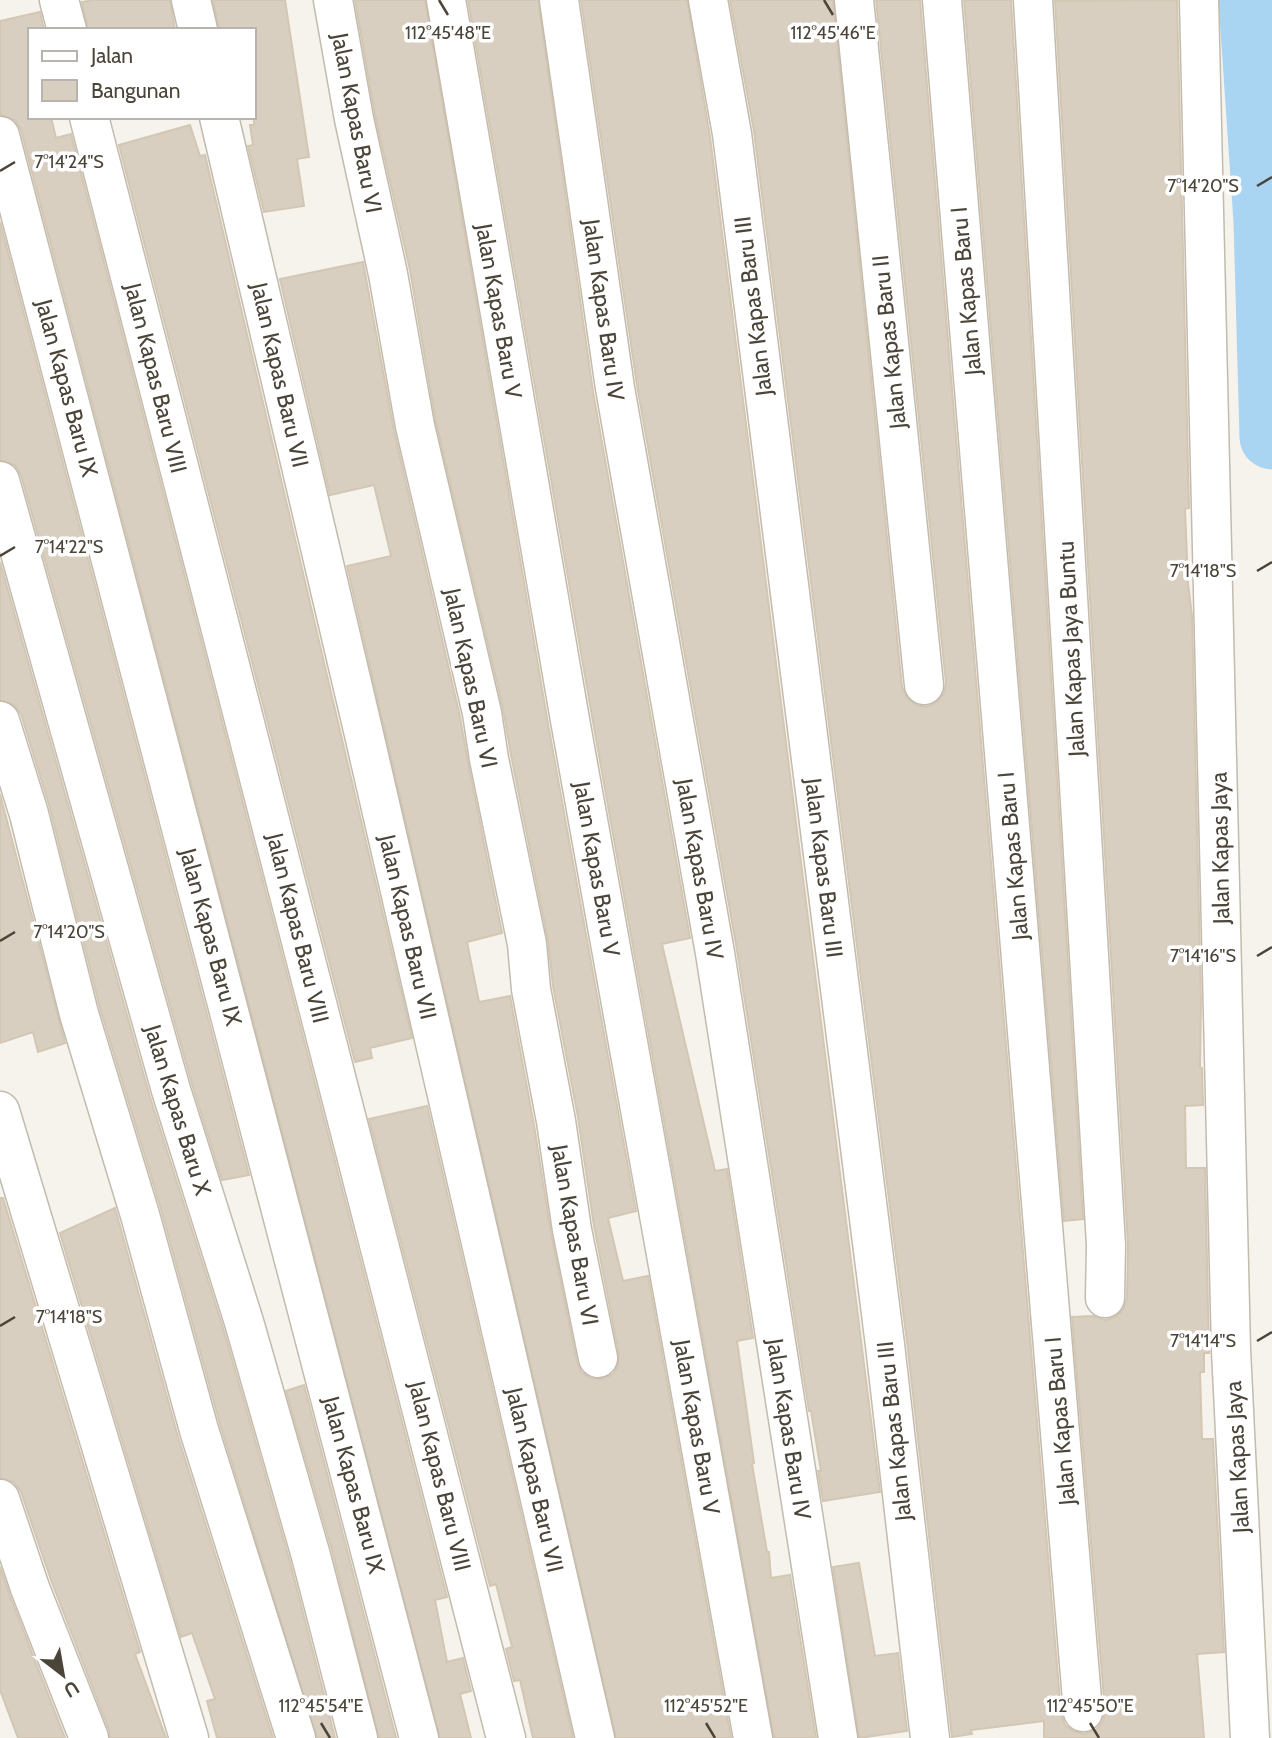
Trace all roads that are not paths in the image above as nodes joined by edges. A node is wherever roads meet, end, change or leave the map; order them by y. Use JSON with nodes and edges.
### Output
{"nodes":[{"id":1,"x":59,"y":0,"type":"edge"},
{"id":2,"x":191,"y":0,"type":"edge"},
{"id":3,"x":333,"y":0,"type":"edge"},
{"id":4,"x":446,"y":0,"type":"edge"},
{"id":5,"x":559,"y":0,"type":"edge"},
{"id":6,"x":708,"y":0,"type":"edge"},
{"id":7,"x":854,"y":0,"type":"edge"},
{"id":8,"x":942,"y":0,"type":"edge"},
{"id":9,"x":1033,"y":0,"type":"edge"},
{"id":10,"x":1199,"y":0,"type":"edge"},
{"id":11,"x":66,"y":28,"type":"edge"},
{"id":12,"x":198,"y":28,"type":"edge"},
{"id":13,"x":90,"y":119,"type":"edge"},
{"id":14,"x":219,"y":119,"type":"edge"},
{"id":15,"x":0,"y":136,"type":"edge"},
{"id":16,"x":0,"y":481,"type":"edge"},
{"id":17,"x":925,"y":685,"type":"dead end"},
{"id":18,"x":0,"y":721,"type":"edge"},
{"id":19,"x":0,"y":1111,"type":"edge"},
{"id":20,"x":1105,"y":1298,"type":"dead end"},
{"id":21,"x":598,"y":1358,"type":"dead end"},
{"id":22,"x":0,"y":1499,"type":"edge"},
{"id":23,"x":1083,"y":1712,"type":"dead end"},
{"id":24,"x":89,"y":1738,"type":"edge"},
{"id":25,"x":189,"y":1738,"type":"edge"},
{"id":26,"x":296,"y":1738,"type":"edge"},
{"id":27,"x":358,"y":1738,"type":"edge"},
{"id":28,"x":419,"y":1738,"type":"edge"},
{"id":29,"x":506,"y":1738,"type":"edge"},
{"id":30,"x":595,"y":1738,"type":"edge"},
{"id":31,"x":753,"y":1738,"type":"edge"},
{"id":32,"x":838,"y":1738,"type":"edge"},
{"id":33,"x":930,"y":1738,"type":"edge"},
{"id":34,"x":1250,"y":1738,"type":"edge"}],
"edges":[{"from":1,"to":11,"type":"street"},
{"from":2,"to":12,"type":"street"},
{"from":3,"to":21,"type":"street","name":"Jalan Kapas Baru VI"},
{"from":4,"to":31,"type":"street","name":"Jalan Kapas Baru V"},
{"from":5,"to":32,"type":"street","name":"Jalan Kapas Baru IV"},
{"from":6,"to":33,"type":"street","name":"Jalan Kapas Baru III"},
{"from":7,"to":17,"type":"street","name":"Jalan Kapas Baru II"},
{"from":8,"to":23,"type":"street","name":"Jalan Kapas Baru I"},
{"from":9,"to":20,"type":"street","name":"Jalan Kapas Jaya Buntu"},
{"from":10,"to":34,"type":"street","name":"Jalan Kapas Jaya"},
{"from":13,"to":29,"type":"street","name":"Jalan Kapas Baru VIII"},
{"from":14,"to":30,"type":"street","name":"Jalan Kapas Baru VII"},
{"from":15,"to":28,"type":"street","name":"Jalan Kapas Baru IX"},
{"from":16,"to":27,"type":"street","name":"Jalan Kapas Baru X"},
{"from":18,"to":26,"type":"street"},
{"from":19,"to":25,"type":"street"},
{"from":22,"to":24,"type":"street"}]}
